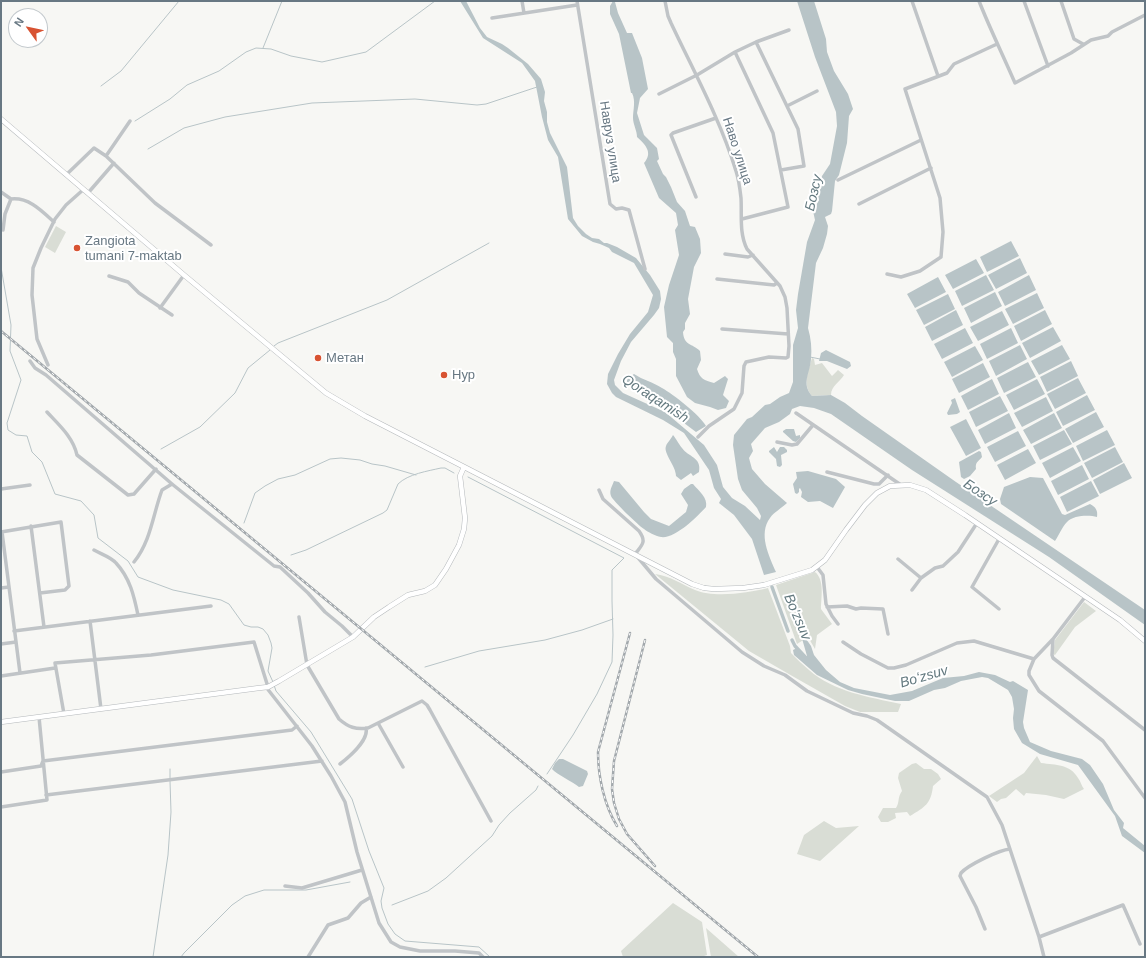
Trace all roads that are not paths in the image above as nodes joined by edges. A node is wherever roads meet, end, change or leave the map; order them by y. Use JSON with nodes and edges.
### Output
{"nodes":[{"id":1,"x":522,"y":1,"type":"edge"},
{"id":2,"x":665,"y":1,"type":"edge"},
{"id":3,"x":912,"y":1,"type":"edge"},
{"id":4,"x":979,"y":1,"type":"edge"},
{"id":5,"x":1024,"y":1,"type":"edge"},
{"id":6,"x":1061,"y":1,"type":"edge"},
{"id":7,"x":577,"y":3,"type":"edge"},
{"id":8,"x":524,"y":13,"type":"junction"},
{"id":9,"x":1145,"y":15,"type":"edge"},
{"id":10,"x":492,"y":18,"type":"dead end"},
{"id":11,"x":789,"y":30,"type":"dead end"},
{"id":12,"x":756,"y":42,"type":"junction"},
{"id":13,"x":997,"y":44,"type":"junction"},
{"id":14,"x":1083,"y":44,"type":"junction"},
{"id":15,"x":735,"y":52,"type":"junction"},
{"id":16,"x":1048,"y":66,"type":"junction"},
{"id":17,"x":697,"y":75,"type":"junction"},
{"id":18,"x":938,"y":76,"type":"junction"},
{"id":19,"x":817,"y":91,"type":"dead end"},
{"id":20,"x":659,"y":94,"type":"dead end"},
{"id":21,"x":787,"y":106,"type":"junction"},
{"id":22,"x":716,"y":118,"type":"junction"},
{"id":23,"x":1,"y":119,"type":"edge"},
{"id":24,"x":130,"y":121,"type":"dead end"},
{"id":25,"x":921,"y":140,"type":"junction"},
{"id":26,"x":106,"y":156,"type":"junction"},
{"id":27,"x":114,"y":163,"type":"junction"},
{"id":28,"x":931,"y":168,"type":"junction"},
{"id":29,"x":782,"y":170,"type":"junction"},
{"id":30,"x":67,"y":174,"type":"junction"},
{"id":31,"x":838,"y":180,"type":"dead end"},
{"id":32,"x":86,"y":191,"type":"junction"},
{"id":33,"x":1,"y":192,"type":"edge"},
{"id":34,"x":696,"y":197,"type":"dead end"},
{"id":35,"x":10,"y":199,"type":"junction"},
{"id":36,"x":859,"y":204,"type":"dead end"},
{"id":37,"x":742,"y":219,"type":"junction"},
{"id":38,"x":54,"y":222,"type":"junction"},
{"id":39,"x":2,"y":230,"type":"dead end"},
{"id":40,"x":211,"y":245,"type":"dead end"},
{"id":41,"x":724,"y":254,"type":"dead end"},
{"id":42,"x":753,"y":255,"type":"junction"},
{"id":43,"x":645,"y":269,"type":"dead end"},
{"id":44,"x":887,"y":274,"type":"dead end"},
{"id":45,"x":184,"y":275,"type":"junction"},
{"id":46,"x":109,"y":276,"type":"dead end"},
{"id":47,"x":717,"y":279,"type":"dead end"},
{"id":48,"x":777,"y":283,"type":"junction"},
{"id":49,"x":160,"y":308,"type":"junction"},
{"id":50,"x":172,"y":315,"type":"dead end"},
{"id":51,"x":722,"y":329,"type":"dead end"},
{"id":52,"x":788,"y":334,"type":"junction"},
{"id":53,"x":30,"y":361,"type":"dead end"},
{"id":54,"x":48,"y":365,"type":"dead end"},
{"id":55,"x":47,"y":412,"type":"dead end"},
{"id":56,"x":796,"y":414,"type":"dead end"},
{"id":57,"x":813,"y":425,"type":"junction"},
{"id":58,"x":698,"y":437,"type":"dead end"},
{"id":59,"x":777,"y":442,"type":"dead end"},
{"id":60,"x":456,"y":463,"type":"junction"},
{"id":61,"x":464,"y":467,"type":"junction"},
{"id":62,"x":156,"y":469,"type":"junction"},
{"id":63,"x":827,"y":472,"type":"dead end"},
{"id":64,"x":460,"y":476,"type":"junction"},
{"id":65,"x":888,"y":476,"type":"junction"},
{"id":66,"x":30,"y":484,"type":"dead end"},
{"id":67,"x":172,"y":484,"type":"junction"},
{"id":68,"x":901,"y":485,"type":"junction"},
{"id":69,"x":1,"y":489,"type":"edge"},
{"id":70,"x":598,"y":490,"type":"dead end"},
{"id":71,"x":977,"y":524,"type":"junction"},
{"id":72,"x":31,"y":526,"type":"junction"},
{"id":73,"x":1,"y":532,"type":"edge"},
{"id":74,"x":999,"y":539,"type":"junction"},
{"id":75,"x":94,"y":550,"type":"dead end"},
{"id":76,"x":635,"y":554,"type":"junction"},
{"id":77,"x":898,"y":559,"type":"dead end"},
{"id":78,"x":134,"y":562,"type":"dead end"},
{"id":79,"x":817,"y":567,"type":"junction"},
{"id":80,"x":921,"y":578,"type":"junction"},
{"id":81,"x":9,"y":587,"type":"junction"},
{"id":82,"x":1,"y":588,"type":"edge"},
{"id":83,"x":912,"y":590,"type":"dead end"},
{"id":84,"x":40,"y":593,"type":"junction"},
{"id":85,"x":1086,"y":597,"type":"junction"},
{"id":86,"x":211,"y":606,"type":"dead end"},
{"id":87,"x":827,"y":608,"type":"junction"},
{"id":88,"x":999,"y":609,"type":"dead end"},
{"id":89,"x":138,"y":615,"type":"junction"},
{"id":90,"x":299,"y":618,"type":"dead end"},
{"id":91,"x":90,"y":621,"type":"junction"},
{"id":92,"x":838,"y":624,"type":"dead end"},
{"id":93,"x":44,"y":627,"type":"junction"},
{"id":94,"x":14,"y":631,"type":"junction"},
{"id":95,"x":888,"y":634,"type":"dead end"},
{"id":96,"x":353,"y":638,"type":"junction"},
{"id":97,"x":1053,"y":639,"type":"junction"},
{"id":98,"x":1145,"y":641,"type":"edge"},
{"id":99,"x":16,"y":642,"type":"junction"},
{"id":100,"x":843,"y":642,"type":"dead end"},
{"id":101,"x":1,"y":644,"type":"edge"},
{"id":102,"x":1034,"y":659,"type":"junction"},
{"id":103,"x":94,"y":660,"type":"junction"},
{"id":104,"x":307,"y":665,"type":"junction"},
{"id":105,"x":55,"y":668,"type":"junction"},
{"id":106,"x":20,"y":673,"type":"junction"},
{"id":107,"x":1,"y":676,"type":"edge"},
{"id":108,"x":267,"y":687,"type":"junction"},
{"id":109,"x":101,"y":710,"type":"junction"},
{"id":110,"x":64,"y":714,"type":"junction"},
{"id":111,"x":39,"y":718,"type":"junction"},
{"id":112,"x":1,"y":722,"type":"edge"},
{"id":113,"x":378,"y":723,"type":"junction"},
{"id":114,"x":297,"y":726,"type":"junction"},
{"id":115,"x":366,"y":728,"type":"junction"},
{"id":116,"x":1145,"y":730,"type":"edge"},
{"id":117,"x":43,"y":761,"type":"junction"},
{"id":118,"x":322,"y":761,"type":"junction"},
{"id":119,"x":340,"y":764,"type":"dead end"},
{"id":120,"x":403,"y":766,"type":"dead end"},
{"id":121,"x":1,"y":772,"type":"edge"},
{"id":122,"x":46,"y":795,"type":"junction"},
{"id":123,"x":1145,"y":798,"type":"edge"},
{"id":124,"x":1,"y":807,"type":"edge"},
{"id":125,"x":491,"y":821,"type":"dead end"},
{"id":126,"x":1010,"y":849,"type":"junction"},
{"id":127,"x":362,"y":870,"type":"junction"},
{"id":128,"x":285,"y":886,"type":"dead end"},
{"id":129,"x":371,"y":897,"type":"junction"},
{"id":130,"x":985,"y":929,"type":"dead end"},
{"id":131,"x":1039,"y":937,"type":"junction"},
{"id":132,"x":1140,"y":944,"type":"dead end"},
{"id":133,"x":308,"y":957,"type":"edge"},
{"id":134,"x":482,"y":957,"type":"edge"},
{"id":135,"x":1044,"y":957,"type":"edge"}],
"edges":[{"from":1,"to":8,"type":"street"},
{"from":2,"to":17,"type":"street","name":"Наво улица"},
{"from":3,"to":18,"type":"street"},
{"from":4,"to":13,"type":"street"},
{"from":5,"to":16,"type":"street"},
{"from":6,"to":14,"type":"street"},
{"from":7,"to":8,"type":"street"},
{"from":7,"to":43,"type":"street","name":"Навруз улица"},
{"from":8,"to":10,"type":"street"},
{"from":9,"to":14,"type":"street"},
{"from":11,"to":12,"type":"street"},
{"from":12,"to":15,"type":"street"},
{"from":12,"to":21,"type":"street"},
{"from":13,"to":16,"type":"street"},
{"from":13,"to":18,"type":"street"},
{"from":14,"to":16,"type":"street"},
{"from":15,"to":17,"type":"street"},
{"from":15,"to":29,"type":"street"},
{"from":17,"to":20,"type":"street"},
{"from":17,"to":22,"type":"street","name":"Наво улица"},
{"from":18,"to":25,"type":"street"},
{"from":19,"to":21,"type":"street"},
{"from":21,"to":29,"type":"street"},
{"from":22,"to":34,"type":"street"},
{"from":22,"to":37,"type":"street","name":"Наво улица"},
{"from":23,"to":30,"type":"main road"},
{"from":24,"to":26,"type":"street"},
{"from":25,"to":28,"type":"street"},
{"from":25,"to":31,"type":"street"},
{"from":26,"to":27,"type":"street"},
{"from":26,"to":30,"type":"street"},
{"from":27,"to":32,"type":"street"},
{"from":27,"to":40,"type":"street"},
{"from":28,"to":36,"type":"street"},
{"from":28,"to":44,"type":"street"},
{"from":29,"to":37,"type":"street"},
{"from":30,"to":32,"type":"main road"},
{"from":32,"to":38,"type":"street"},
{"from":32,"to":45,"type":"main road"},
{"from":33,"to":35,"type":"street"},
{"from":35,"to":38,"type":"street"},
{"from":35,"to":39,"type":"street"},
{"from":37,"to":42,"type":"street","name":"Наво улица"},
{"from":38,"to":54,"type":"street"},
{"from":41,"to":42,"type":"street"},
{"from":42,"to":48,"type":"street","name":"Наво улица"},
{"from":45,"to":49,"type":"street"},
{"from":45,"to":60,"type":"main road"},
{"from":46,"to":49,"type":"street"},
{"from":47,"to":48,"type":"street"},
{"from":48,"to":52,"type":"street","name":"Наво улица"},
{"from":49,"to":50,"type":"street"},
{"from":51,"to":52,"type":"street"},
{"from":52,"to":58,"type":"street","name":"Наво улица"},
{"from":53,"to":62,"type":"street"},
{"from":55,"to":62,"type":"street"},
{"from":56,"to":57,"type":"street"},
{"from":57,"to":59,"type":"street"},
{"from":57,"to":65,"type":"street"},
{"from":60,"to":61,"type":"main road"},
{"from":60,"to":64,"type":"main road"},
{"from":61,"to":64,"type":"main road"},
{"from":61,"to":76,"type":"main road"},
{"from":62,"to":67,"type":"street"},
{"from":63,"to":65,"type":"street"},
{"from":64,"to":96,"type":"main road"},
{"from":65,"to":68,"type":"street"},
{"from":66,"to":69,"type":"street"},
{"from":67,"to":78,"type":"street"},
{"from":67,"to":96,"type":"street"},
{"from":68,"to":71,"type":"main road"},
{"from":68,"to":79,"type":"main road"},
{"from":70,"to":76,"type":"street"},
{"from":71,"to":74,"type":"main road"},
{"from":71,"to":80,"type":"street"},
{"from":72,"to":73,"type":"street"},
{"from":72,"to":84,"type":"street"},
{"from":72,"to":84,"type":"street"},
{"from":73,"to":81,"type":"street"},
{"from":74,"to":85,"type":"main road"},
{"from":74,"to":88,"type":"street"},
{"from":75,"to":89,"type":"street"},
{"from":76,"to":79,"type":"main road"},
{"from":76,"to":126,"type":"street"},
{"from":77,"to":80,"type":"street"},
{"from":79,"to":87,"type":"street"},
{"from":80,"to":83,"type":"street"},
{"from":81,"to":82,"type":"street"},
{"from":81,"to":94,"type":"street"},
{"from":84,"to":93,"type":"street"},
{"from":85,"to":97,"type":"street"},
{"from":85,"to":98,"type":"main road"},
{"from":86,"to":89,"type":"street"},
{"from":87,"to":92,"type":"street"},
{"from":87,"to":95,"type":"street"},
{"from":89,"to":91,"type":"street"},
{"from":90,"to":104,"type":"street"},
{"from":91,"to":93,"type":"street"},
{"from":91,"to":103,"type":"street"},
{"from":93,"to":94,"type":"street"},
{"from":94,"to":99,"type":"street"},
{"from":96,"to":104,"type":"main road"},
{"from":97,"to":102,"type":"street"},
{"from":97,"to":116,"type":"street"},
{"from":99,"to":101,"type":"street"},
{"from":99,"to":106,"type":"street"},
{"from":100,"to":102,"type":"street"},
{"from":102,"to":123,"type":"street"},
{"from":103,"to":105,"type":"street"},
{"from":103,"to":108,"type":"street"},
{"from":103,"to":109,"type":"street"},
{"from":104,"to":108,"type":"main road"},
{"from":104,"to":115,"type":"street"},
{"from":105,"to":106,"type":"street"},
{"from":105,"to":110,"type":"street"},
{"from":106,"to":107,"type":"street"},
{"from":108,"to":109,"type":"main road"},
{"from":108,"to":114,"type":"street"},
{"from":109,"to":110,"type":"main road"},
{"from":110,"to":111,"type":"main road"},
{"from":111,"to":112,"type":"main road"},
{"from":111,"to":117,"type":"street"},
{"from":113,"to":115,"type":"street"},
{"from":113,"to":120,"type":"street"},
{"from":113,"to":125,"type":"street"},
{"from":114,"to":117,"type":"street"},
{"from":114,"to":118,"type":"street"},
{"from":115,"to":119,"type":"street"},
{"from":117,"to":121,"type":"street"},
{"from":117,"to":122,"type":"street"},
{"from":118,"to":122,"type":"street"},
{"from":118,"to":127,"type":"street"},
{"from":122,"to":124,"type":"street"},
{"from":126,"to":130,"type":"street"},
{"from":126,"to":131,"type":"street"},
{"from":127,"to":128,"type":"street"},
{"from":127,"to":129,"type":"street"},
{"from":129,"to":133,"type":"street"},
{"from":129,"to":134,"type":"street"},
{"from":131,"to":132,"type":"street"},
{"from":131,"to":135,"type":"street"}]}
